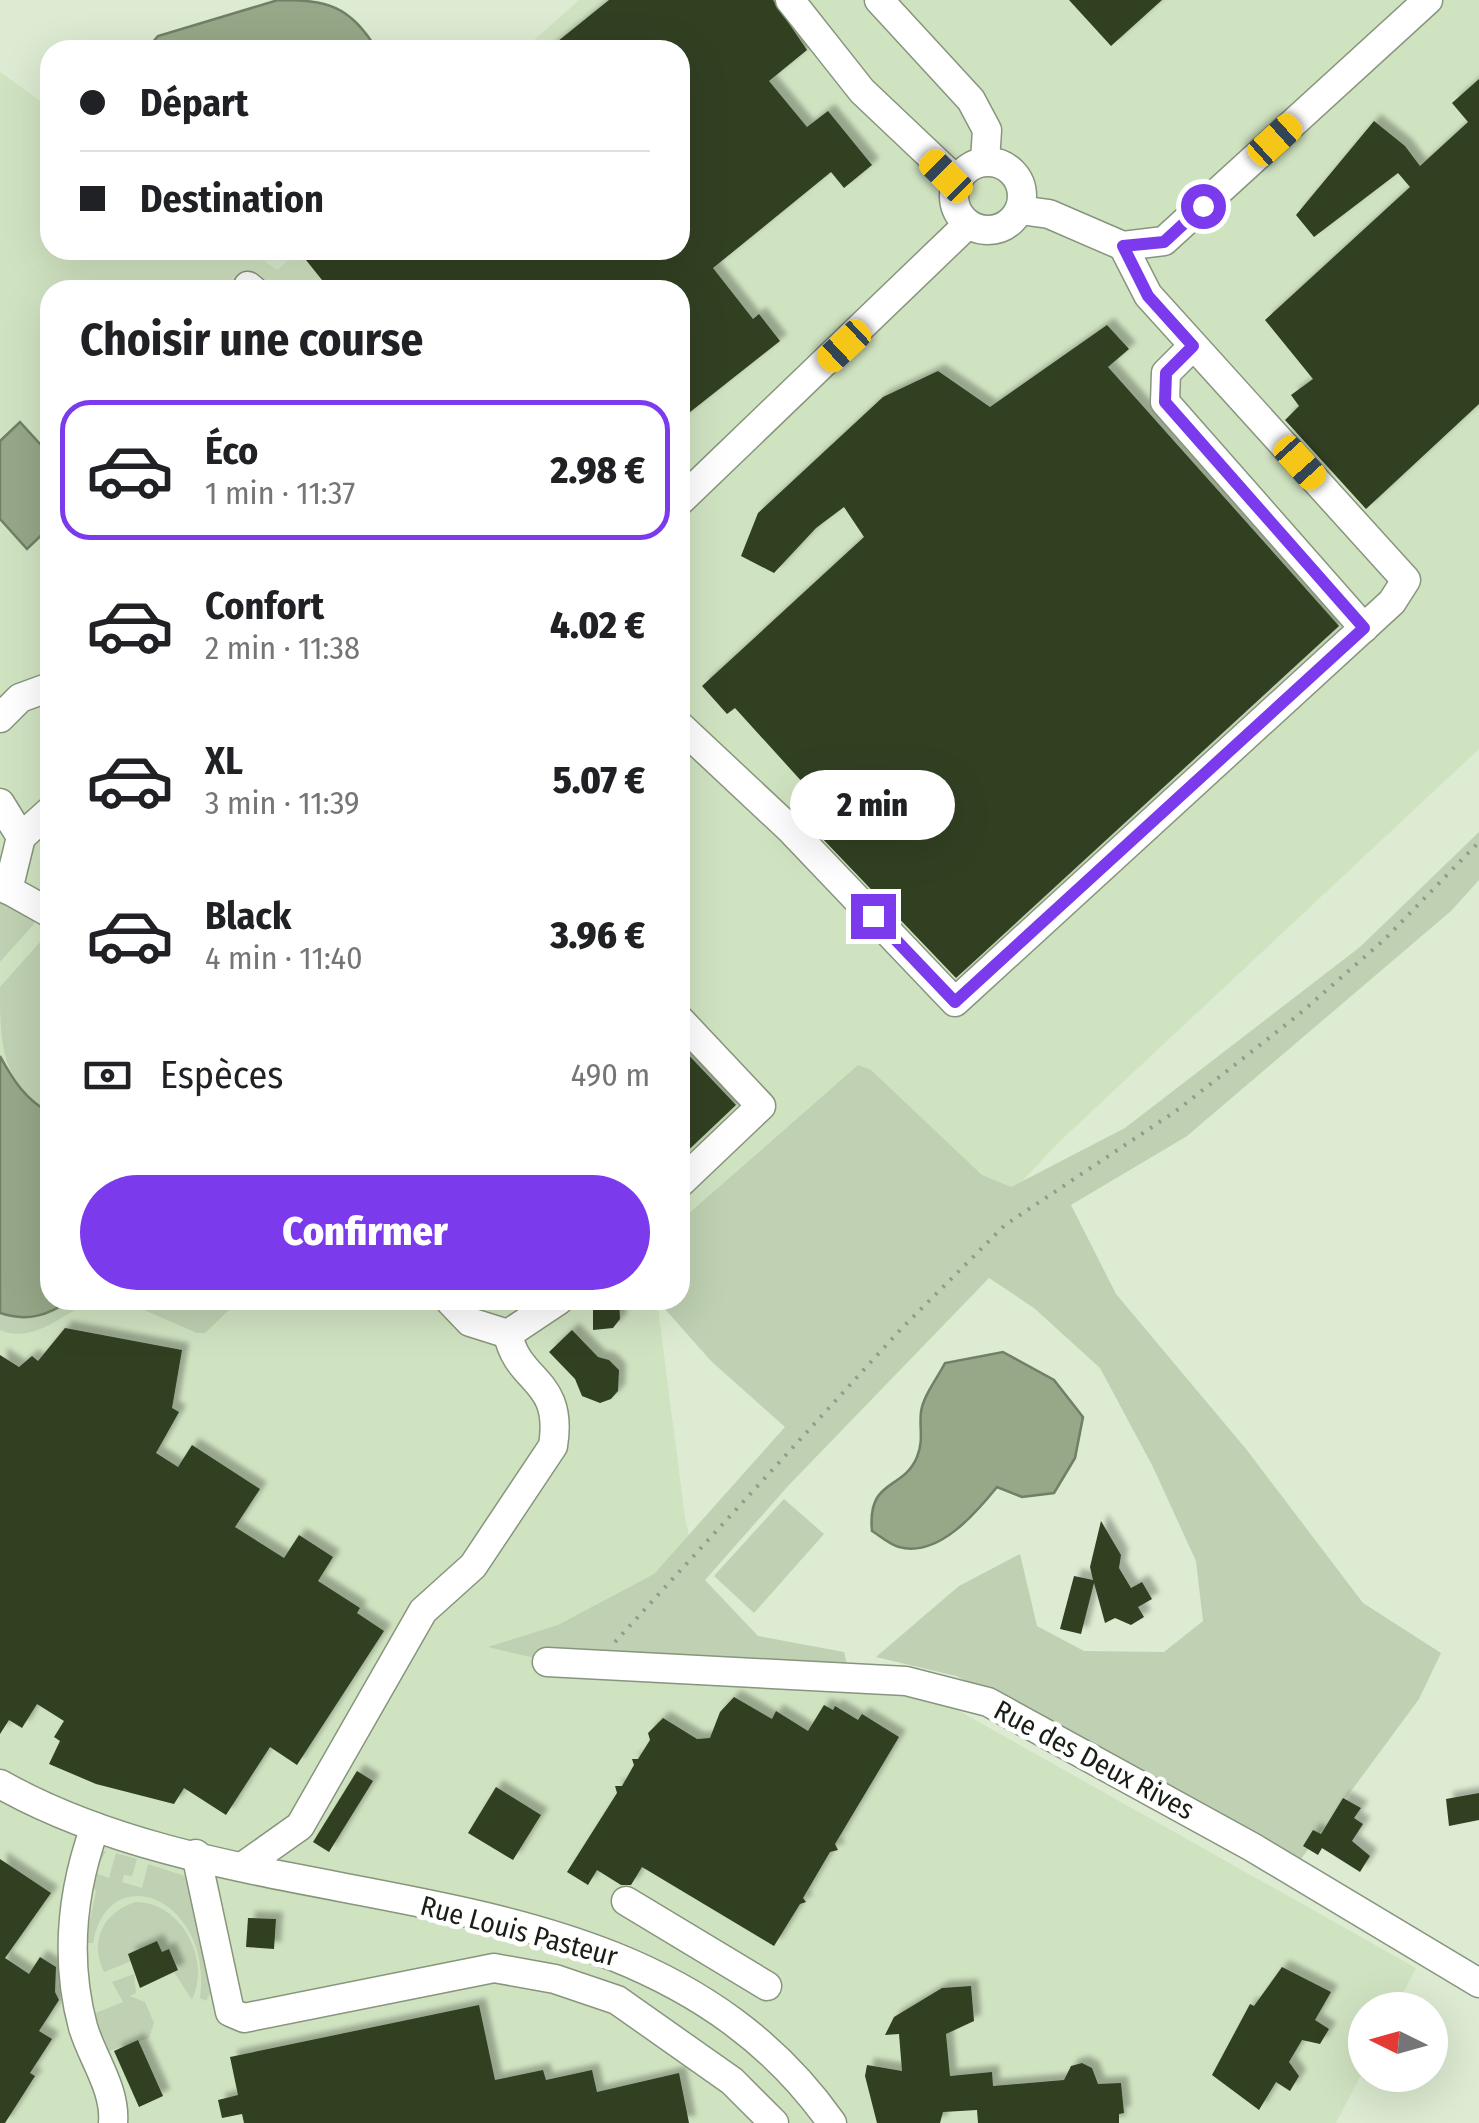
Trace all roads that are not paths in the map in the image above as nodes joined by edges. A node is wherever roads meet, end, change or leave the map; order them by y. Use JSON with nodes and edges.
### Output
{"nodes":[{"id":1,"x":790,"y":0,"type":"edge"},
{"id":2,"x":879,"y":0,"type":"edge"},
{"id":3,"x":1428,"y":0,"type":"edge"},
{"id":4,"x":985,"y":161,"type":"junction"},
{"id":5,"x":957,"y":182,"type":"junction"},
{"id":6,"x":1020,"y":210,"type":"junction"},
{"id":7,"x":968,"y":224,"type":"junction"},
{"id":8,"x":1123,"y":246,"type":"junction"},
{"id":9,"x":1193,"y":346,"type":"junction"},
{"id":10,"x":690,"y":492,"type":"edge"},
{"id":11,"x":1364,"y":628,"type":"junction"},
{"id":12,"x":40,"y":691,"type":"edge"},
{"id":13,"x":0,"y":718,"type":"edge"},
{"id":14,"x":690,"y":735,"type":"edge"},
{"id":15,"x":0,"y":804,"type":"edge"},
{"id":16,"x":40,"y":820,"type":"edge"},
{"id":17,"x":21,"y":838,"type":"junction"},
{"id":18,"x":4,"y":887,"type":"edge"},
{"id":19,"x":40,"y":907,"type":"edge"},
{"id":20,"x":690,"y":1031,"type":"edge"},
{"id":21,"x":690,"y":1174,"type":"edge"},
{"id":22,"x":458,"y":1310,"type":"edge"},
{"id":23,"x":544,"y":1310,"type":"edge"},
{"id":24,"x":508,"y":1334,"type":"junction"},
{"id":25,"x":547,"y":1662,"type":"dead end"},
{"id":26,"x":0,"y":1784,"type":"edge"},
{"id":27,"x":95,"y":1827,"type":"junction"},
{"id":28,"x":196,"y":1854,"type":"junction"},
{"id":29,"x":257,"y":1868,"type":"junction"},
{"id":30,"x":626,"y":1902,"type":"dead end"},
{"id":31,"x":667,"y":1926,"type":"junction"},
{"id":32,"x":644,"y":1967,"type":"junction"},
{"id":33,"x":1479,"y":1984,"type":"edge"},
{"id":34,"x":767,"y":1986,"type":"dead end"},
{"id":35,"x":118,"y":2121,"type":"edge"},
{"id":36,"x":774,"y":2123,"type":"edge"},
{"id":37,"x":832,"y":2123,"type":"edge"}],
"edges":[{"from":1,"to":5,"type":"street"},
{"from":2,"to":4,"type":"street"},
{"from":3,"to":8,"type":"street"},
{"from":4,"to":5,"type":"street"},
{"from":4,"to":6,"type":"street"},
{"from":5,"to":7,"type":"street"},
{"from":6,"to":7,"type":"street"},
{"from":6,"to":8,"type":"street"},
{"from":7,"to":10,"type":"street"},
{"from":8,"to":9,"type":"street"},
{"from":9,"to":11,"type":"street"},
{"from":9,"to":11,"type":"street"},
{"from":11,"to":14,"type":"street"},
{"from":12,"to":13,"type":"street"},
{"from":15,"to":17,"type":"street"},
{"from":16,"to":17,"type":"street"},
{"from":17,"to":18,"type":"street"},
{"from":18,"to":19,"type":"street"},
{"from":20,"to":21,"type":"street"},
{"from":22,"to":24,"type":"street"},
{"from":23,"to":24,"type":"street"},
{"from":24,"to":29,"type":"street"},
{"from":25,"to":33,"type":"street","name":"Rue des Deux Rives"},
{"from":26,"to":27,"type":"street","name":"Rue Louis Pasteur"},
{"from":27,"to":28,"type":"street","name":"Rue Louis Pasteur"},
{"from":27,"to":35,"type":"street"},
{"from":28,"to":29,"type":"street","name":"Rue Louis Pasteur"},
{"from":28,"to":36,"type":"street"},
{"from":29,"to":32,"type":"street","name":"Rue Louis Pasteur"},
{"from":30,"to":31,"type":"street"},
{"from":31,"to":32,"type":"street"},
{"from":31,"to":34,"type":"street"},
{"from":32,"to":37,"type":"street","name":"Rue Louis Pasteur"}]}
